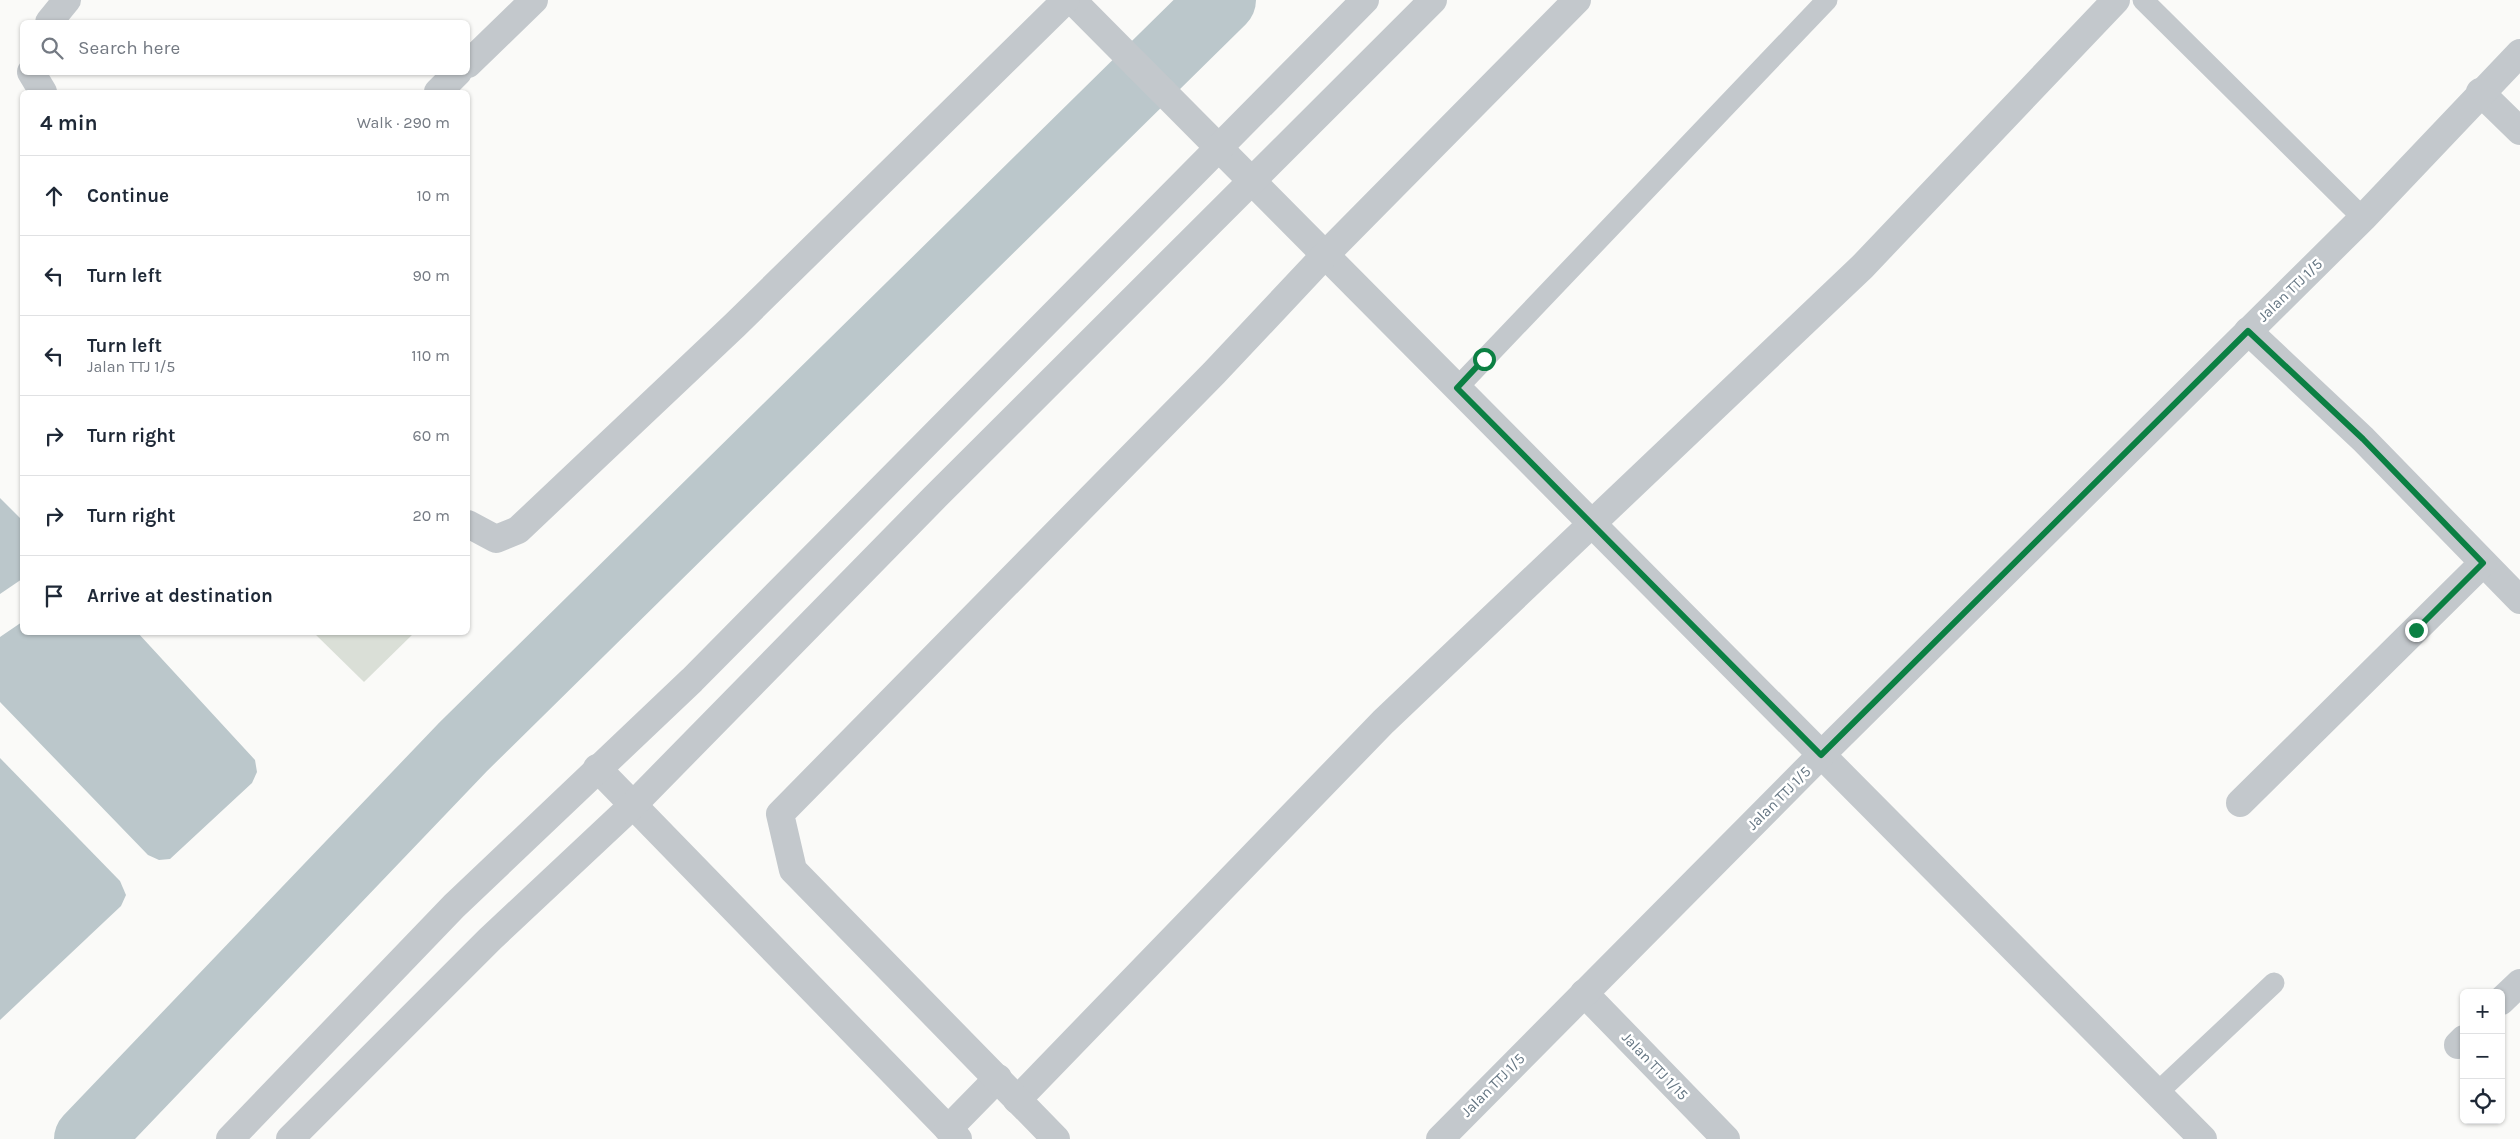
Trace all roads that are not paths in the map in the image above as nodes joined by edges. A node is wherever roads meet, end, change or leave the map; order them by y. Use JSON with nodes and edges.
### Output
{"nodes":[{"id":1,"x":67,"y":0,"type":"edge"},
{"id":2,"x":534,"y":0,"type":"edge"},
{"id":3,"x":1066,"y":0,"type":"edge"},
{"id":4,"x":1072,"y":0,"type":"edge"},
{"id":5,"x":1365,"y":0,"type":"edge"},
{"id":6,"x":1433,"y":0,"type":"edge"},
{"id":7,"x":1577,"y":0,"type":"edge"},
{"id":8,"x":1827,"y":0,"type":"edge"},
{"id":9,"x":2143,"y":0,"type":"edge"},
{"id":10,"x":2110,"y":2,"type":"edge"},
{"id":11,"x":51,"y":20,"type":"edge"},
{"id":12,"x":2520,"y":53,"type":"edge"},
{"id":13,"x":470,"y":62,"type":"edge"},
{"id":14,"x":33,"y":75,"type":"edge"},
{"id":15,"x":455,"y":75,"type":"edge"},
{"id":16,"x":42,"y":90,"type":"edge"},
{"id":17,"x":440,"y":90,"type":"edge"},
{"id":18,"x":2480,"y":92,"type":"junction"},
{"id":19,"x":2520,"y":131,"type":"edge"},
{"id":20,"x":1218,"y":148,"type":"junction"},
{"id":21,"x":1252,"y":181,"type":"junction"},
{"id":22,"x":2363,"y":218,"type":"junction"},
{"id":23,"x":1325,"y":255,"type":"junction"},
{"id":24,"x":2248,"y":331,"type":"junction"},
{"id":25,"x":1457,"y":388,"type":"junction"},
{"id":26,"x":1592,"y":524,"type":"junction"},
{"id":27,"x":470,"y":525,"type":"edge"},
{"id":28,"x":2483,"y":563,"type":"junction"},
{"id":29,"x":2520,"y":600,"type":"edge"},
{"id":30,"x":1821,"y":755,"type":"junction"},
{"id":31,"x":597,"y":768,"type":"junction"},
{"id":32,"x":2240,"y":804,"type":"dead end"},
{"id":33,"x":634,"y":805,"type":"junction"},
{"id":34,"x":2520,"y":982,"type":"edge"},
{"id":35,"x":2274,"y":983,"type":"dead end"},
{"id":36,"x":1584,"y":993,"type":"junction"},
{"id":37,"x":2505,"y":997,"type":"edge"},
{"id":38,"x":998,"y":1078,"type":"junction"},
{"id":39,"x":2157,"y":1093,"type":"junction"},
{"id":40,"x":1017,"y":1100,"type":"junction"},
{"id":41,"x":953,"y":1134,"type":"edge"},
{"id":42,"x":230,"y":1139,"type":"edge"},
{"id":43,"x":290,"y":1139,"type":"edge"},
{"id":44,"x":1056,"y":1139,"type":"edge"},
{"id":45,"x":1440,"y":1139,"type":"edge"},
{"id":46,"x":1726,"y":1139,"type":"edge"},
{"id":47,"x":2203,"y":1139,"type":"edge"}],
"edges":[{"from":1,"to":11,"type":"street"},
{"from":2,"to":13,"type":"street"},
{"from":3,"to":27,"type":"street"},
{"from":4,"to":20,"type":"street"},
{"from":5,"to":20,"type":"street"},
{"from":6,"to":21,"type":"street"},
{"from":7,"to":23,"type":"street"},
{"from":8,"to":25,"type":"lane"},
{"from":9,"to":22,"type":"lane"},
{"from":10,"to":26,"type":"street"},
{"from":12,"to":18,"type":"street","name":"Jalan TTJ 1/5"},
{"from":14,"to":16,"type":"street"},
{"from":15,"to":17,"type":"street"},
{"from":18,"to":19,"type":"street"},
{"from":18,"to":22,"type":"street","name":"Jalan TTJ 1/5"},
{"from":20,"to":21,"type":"street"},
{"from":20,"to":31,"type":"street"},
{"from":21,"to":23,"type":"street"},
{"from":21,"to":33,"type":"street"},
{"from":22,"to":24,"type":"street","name":"Jalan TTJ 1/5"},
{"from":23,"to":25,"type":"street"},
{"from":23,"to":38,"type":"street"},
{"from":24,"to":28,"type":"street"},
{"from":24,"to":30,"type":"street","name":"Jalan TTJ 1/5"},
{"from":25,"to":26,"type":"street"},
{"from":26,"to":30,"type":"street"},
{"from":26,"to":40,"type":"street"},
{"from":28,"to":29,"type":"street"},
{"from":28,"to":32,"type":"street"},
{"from":30,"to":36,"type":"street","name":"Jalan TTJ 1/5"},
{"from":30,"to":39,"type":"street"},
{"from":31,"to":33,"type":"street"},
{"from":31,"to":42,"type":"street"},
{"from":33,"to":41,"type":"street"},
{"from":33,"to":43,"type":"street"},
{"from":34,"to":37,"type":"street"},
{"from":35,"to":39,"type":"lane"},
{"from":36,"to":45,"type":"street","name":"Jalan TTJ 1/5"},
{"from":36,"to":46,"type":"street","name":"Jalan TTJ 1/15"},
{"from":38,"to":40,"type":"street"},
{"from":38,"to":41,"type":"street"},
{"from":39,"to":47,"type":"street"},
{"from":40,"to":44,"type":"street"}]}
